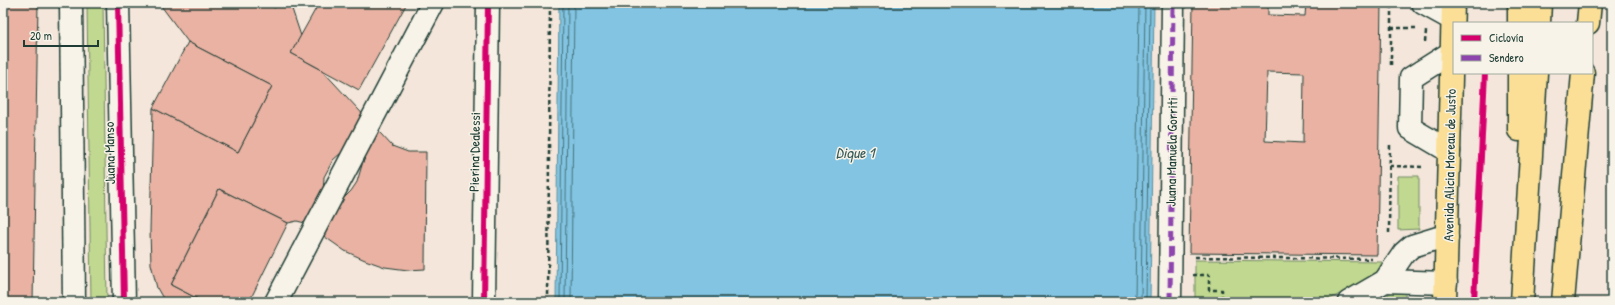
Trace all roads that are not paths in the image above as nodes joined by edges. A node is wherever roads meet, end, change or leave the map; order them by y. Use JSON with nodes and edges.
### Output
{"nodes":[{"id":1,"x":71,"y":3,"type":"edge"},
{"id":2,"x":118,"y":3,"type":"edge"},
{"id":3,"x":433,"y":3,"type":"edge"},
{"id":4,"x":488,"y":3,"type":"edge"},
{"id":5,"x":1173,"y":3,"type":"edge"},
{"id":6,"x":1423,"y":3,"type":"edge"},
{"id":7,"x":1519,"y":3,"type":"edge"},
{"id":8,"x":1540,"y":3,"type":"edge"},
{"id":9,"x":1583,"y":3,"type":"edge"},
{"id":10,"x":1590,"y":3,"type":"edge"},
{"id":11,"x":1453,"y":11,"type":"edge"},
{"id":12,"x":1519,"y":22,"type":"edge"},
{"id":13,"x":1539,"y":22,"type":"edge"},
{"id":14,"x":1583,"y":22,"type":"edge"},
{"id":15,"x":1588,"y":22,"type":"edge"},
{"id":16,"x":1452,"y":52,"type":"junction"},
{"id":17,"x":1519,"y":74,"type":"edge"},
{"id":18,"x":1536,"y":74,"type":"edge"},
{"id":19,"x":1582,"y":75,"type":"edge"},
{"id":20,"x":1449,"y":151,"type":"junction"},
{"id":21,"x":1447,"y":238,"type":"junction"},
{"id":22,"x":1385,"y":281,"type":"junction"},
{"id":23,"x":1445,"y":293,"type":"edge"},
{"id":24,"x":74,"y":302,"type":"edge"},
{"id":25,"x":124,"y":302,"type":"edge"},
{"id":26,"x":276,"y":302,"type":"edge"},
{"id":27,"x":484,"y":302,"type":"edge"},
{"id":28,"x":1170,"y":302,"type":"edge"},
{"id":29,"x":1350,"y":302,"type":"edge"},
{"id":30,"x":1518,"y":302,"type":"edge"},
{"id":31,"x":1522,"y":302,"type":"edge"},
{"id":32,"x":1563,"y":302,"type":"edge"}],
"edges":[{"from":1,"to":24,"type":"street"},
{"from":2,"to":25,"type":"street","name":"Juana Manso"},
{"from":3,"to":26,"type":"street"},
{"from":4,"to":27,"type":"street","name":"Pierina Dealessi"},
{"from":5,"to":28,"type":"street","name":"Juana Manuela Gorriti"},
{"from":6,"to":11,"type":"street"},
{"from":7,"to":12,"type":"main road"},
{"from":8,"to":13,"type":"main road"},
{"from":9,"to":14,"type":"main road"},
{"from":10,"to":15,"type":"main road"},
{"from":11,"to":16,"type":"main road","name":"Avenida Alicia Moreau de Justo"},
{"from":16,"to":20,"type":"main road","name":"Avenida Alicia Moreau de Justo"},
{"from":16,"to":20,"type":"street"},
{"from":17,"to":30,"type":"main road"},
{"from":18,"to":31,"type":"main road"},
{"from":19,"to":32,"type":"main road"},
{"from":20,"to":21,"type":"main road","name":"Avenida Alicia Moreau de Justo"},
{"from":21,"to":22,"type":"street"},
{"from":21,"to":23,"type":"main road","name":"Avenida Alicia Moreau de Justo"},
{"from":22,"to":23,"type":"street"},
{"from":22,"to":29,"type":"street"}]}
